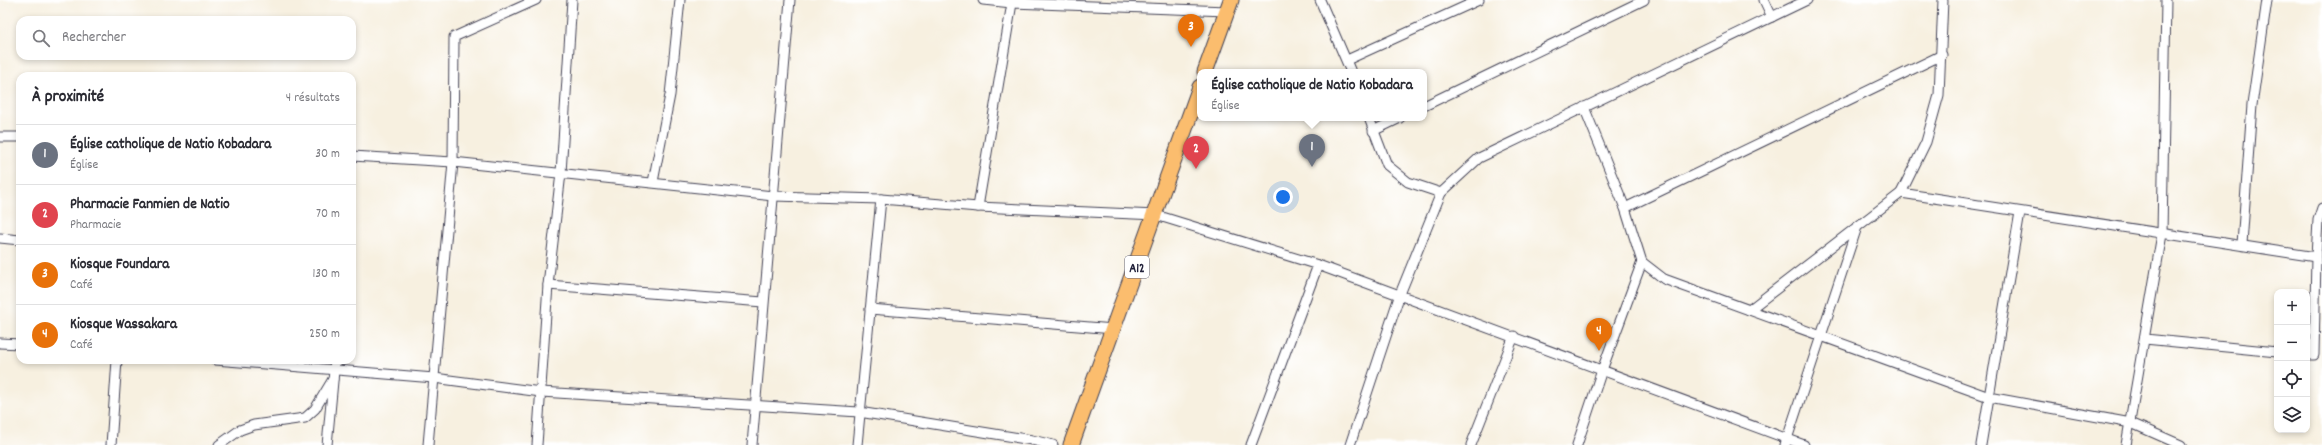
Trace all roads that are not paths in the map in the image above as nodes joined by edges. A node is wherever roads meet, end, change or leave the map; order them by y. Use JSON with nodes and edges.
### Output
{"nodes":[{"id":1,"x":536,"y":0,"type":"edge"},
{"id":2,"x":572,"y":0,"type":"edge"},
{"id":3,"x":680,"y":0,"type":"edge"},
{"id":4,"x":790,"y":0,"type":"edge"},
{"id":5,"x":983,"y":0,"type":"edge"},
{"id":6,"x":1320,"y":0,"type":"edge"},
{"id":7,"x":1479,"y":0,"type":"edge"},
{"id":8,"x":1644,"y":0,"type":"edge"},
{"id":9,"x":1764,"y":0,"type":"edge"},
{"id":10,"x":1807,"y":0,"type":"edge"},
{"id":11,"x":1943,"y":0,"type":"edge"},
{"id":12,"x":2166,"y":0,"type":"edge"},
{"id":13,"x":2267,"y":0,"type":"edge"},
{"id":14,"x":1012,"y":3,"type":"junction"},
{"id":15,"x":1229,"y":6,"type":"edge"},
{"id":16,"x":1772,"y":17,"type":"junction"},
{"id":17,"x":1942,"y":55,"type":"junction"},
{"id":18,"x":1347,"y":60,"type":"junction"},
{"id":19,"x":1206,"y":69,"type":"edge"},
{"id":20,"x":1350,"y":69,"type":"edge"},
{"id":21,"x":1197,"y":96,"type":"edge"},
{"id":22,"x":1427,"y":105,"type":"edge"},
{"id":23,"x":1584,"y":107,"type":"junction"},
{"id":24,"x":1369,"y":121,"type":"edge"},
{"id":25,"x":1394,"y":121,"type":"edge"},
{"id":26,"x":1373,"y":131,"type":"junction"},
{"id":27,"x":0,"y":137,"type":"edge"},
{"id":28,"x":16,"y":137,"type":"edge"},
{"id":29,"x":356,"y":156,"type":"edge"},
{"id":30,"x":453,"y":162,"type":"junction"},
{"id":31,"x":561,"y":173,"type":"junction"},
{"id":32,"x":653,"y":182,"type":"junction"},
{"id":33,"x":1441,"y":193,"type":"junction"},
{"id":34,"x":1901,"y":193,"type":"junction"},
{"id":35,"x":772,"y":196,"type":"junction"},
{"id":36,"x":880,"y":199,"type":"junction"},
{"id":37,"x":978,"y":207,"type":"junction"},
{"id":38,"x":1624,"y":208,"type":"junction"},
{"id":39,"x":2322,"y":208,"type":"edge"},
{"id":40,"x":2020,"y":212,"type":"junction"},
{"id":41,"x":1156,"y":215,"type":"junction"},
{"id":42,"x":1856,"y":230,"type":"junction"},
{"id":43,"x":2162,"y":234,"type":"junction"},
{"id":44,"x":0,"y":238,"type":"edge"},
{"id":45,"x":16,"y":240,"type":"edge"},
{"id":46,"x":2242,"y":244,"type":"junction"},
{"id":47,"x":2316,"y":257,"type":"junction"},
{"id":48,"x":1642,"y":262,"type":"junction"},
{"id":49,"x":1318,"y":265,"type":"junction"},
{"id":50,"x":548,"y":285,"type":"junction"},
{"id":51,"x":1400,"y":294,"type":"junction"},
{"id":52,"x":763,"y":302,"type":"junction"},
{"id":53,"x":870,"y":308,"type":"junction"},
{"id":54,"x":1749,"y":310,"type":"junction"},
{"id":55,"x":1114,"y":329,"type":"junction"},
{"id":56,"x":1514,"y":336,"type":"junction"},
{"id":57,"x":1820,"y":336,"type":"junction"},
{"id":58,"x":2145,"y":340,"type":"junction"},
{"id":59,"x":0,"y":343,"type":"edge"},
{"id":60,"x":16,"y":344,"type":"edge"},
{"id":61,"x":2274,"y":352,"type":"edge"},
{"id":62,"x":2310,"y":355,"type":"edge"},
{"id":63,"x":117,"y":364,"type":"edge"},
{"id":64,"x":249,"y":364,"type":"edge"},
{"id":65,"x":335,"y":364,"type":"edge"},
{"id":66,"x":1602,"y":370,"type":"junction"},
{"id":67,"x":334,"y":374,"type":"junction"},
{"id":68,"x":434,"y":378,"type":"junction"},
{"id":69,"x":541,"y":392,"type":"junction"},
{"id":70,"x":1989,"y":397,"type":"junction"},
{"id":71,"x":757,"y":405,"type":"junction"},
{"id":72,"x":859,"y":412,"type":"junction"},
{"id":73,"x":2131,"y":423,"type":"junction"},
{"id":74,"x":1031,"y":442,"type":"edge"},
{"id":75,"x":1786,"y":442,"type":"edge"},
{"id":76,"x":111,"y":445,"type":"edge"},
{"id":77,"x":219,"y":445,"type":"edge"},
{"id":78,"x":327,"y":445,"type":"edge"},
{"id":79,"x":428,"y":445,"type":"edge"},
{"id":80,"x":537,"y":445,"type":"edge"},
{"id":81,"x":752,"y":445,"type":"edge"},
{"id":82,"x":857,"y":445,"type":"edge"},
{"id":83,"x":1053,"y":445,"type":"edge"},
{"id":84,"x":1071,"y":445,"type":"edge"},
{"id":85,"x":1252,"y":445,"type":"edge"},
{"id":86,"x":1350,"y":445,"type":"edge"},
{"id":87,"x":1471,"y":445,"type":"edge"},
{"id":88,"x":1577,"y":445,"type":"edge"},
{"id":89,"x":1804,"y":445,"type":"edge"},
{"id":90,"x":1982,"y":445,"type":"edge"},
{"id":91,"x":2126,"y":445,"type":"edge"},
{"id":92,"x":2181,"y":445,"type":"edge"}],
"edges":[{"from":1,"to":30,"type":"street"},
{"from":2,"to":31,"type":"street"},
{"from":3,"to":32,"type":"street"},
{"from":4,"to":35,"type":"street"},
{"from":5,"to":14,"type":"street"},
{"from":6,"to":18,"type":"street"},
{"from":7,"to":18,"type":"street"},
{"from":8,"to":22,"type":"street"},
{"from":9,"to":16,"type":"street"},
{"from":10,"to":16,"type":"street"},
{"from":11,"to":17,"type":"street"},
{"from":12,"to":43,"type":"street"},
{"from":13,"to":46,"type":"street"},
{"from":14,"to":15,"type":"street"},
{"from":14,"to":37,"type":"street"},
{"from":15,"to":19,"type":"main road"},
{"from":16,"to":23,"type":"street"},
{"from":17,"to":34,"type":"street"},
{"from":17,"to":38,"type":"street"},
{"from":18,"to":20,"type":"street"},
{"from":21,"to":41,"type":"main road","number":"A12"},
{"from":23,"to":33,"type":"street"},
{"from":23,"to":38,"type":"street"},
{"from":24,"to":26,"type":"street"},
{"from":25,"to":26,"type":"street"},
{"from":26,"to":33,"type":"street"},
{"from":27,"to":28,"type":"street"},
{"from":29,"to":30,"type":"street"},
{"from":30,"to":31,"type":"street"},
{"from":30,"to":68,"type":"street"},
{"from":31,"to":32,"type":"street"},
{"from":31,"to":50,"type":"street"},
{"from":32,"to":35,"type":"street"},
{"from":33,"to":51,"type":"street"},
{"from":34,"to":40,"type":"street"},
{"from":34,"to":42,"type":"street"},
{"from":35,"to":36,"type":"street"},
{"from":35,"to":52,"type":"street"},
{"from":36,"to":37,"type":"street"},
{"from":36,"to":53,"type":"street"},
{"from":37,"to":41,"type":"street"},
{"from":38,"to":48,"type":"street"},
{"from":39,"to":47,"type":"street"},
{"from":40,"to":43,"type":"street"},
{"from":40,"to":70,"type":"street"},
{"from":41,"to":49,"type":"street"},
{"from":41,"to":55,"type":"main road","number":"A12"},
{"from":42,"to":54,"type":"street"},
{"from":42,"to":57,"type":"street"},
{"from":43,"to":46,"type":"street"},
{"from":43,"to":58,"type":"street"},
{"from":44,"to":45,"type":"street"},
{"from":46,"to":47,"type":"street"},
{"from":47,"to":62,"type":"street"},
{"from":48,"to":54,"type":"street"},
{"from":48,"to":66,"type":"street"},
{"from":49,"to":51,"type":"street"},
{"from":49,"to":85,"type":"street"},
{"from":50,"to":52,"type":"street"},
{"from":50,"to":69,"type":"street"},
{"from":51,"to":56,"type":"street"},
{"from":51,"to":86,"type":"street"},
{"from":52,"to":71,"type":"street"},
{"from":53,"to":55,"type":"street"},
{"from":53,"to":72,"type":"street"},
{"from":54,"to":57,"type":"street"},
{"from":55,"to":84,"type":"main road","number":"A12"},
{"from":56,"to":66,"type":"street"},
{"from":56,"to":87,"type":"street"},
{"from":57,"to":70,"type":"street"},
{"from":57,"to":75,"type":"street"},
{"from":58,"to":61,"type":"street"},
{"from":58,"to":73,"type":"street"},
{"from":59,"to":60,"type":"street"},
{"from":63,"to":76,"type":"street"},
{"from":64,"to":67,"type":"street"},
{"from":65,"to":67,"type":"street"},
{"from":66,"to":75,"type":"street"},
{"from":66,"to":88,"type":"street"},
{"from":67,"to":68,"type":"street"},
{"from":67,"to":77,"type":"street"},
{"from":67,"to":78,"type":"street"},
{"from":68,"to":69,"type":"street"},
{"from":68,"to":79,"type":"street"},
{"from":69,"to":71,"type":"street"},
{"from":69,"to":80,"type":"street"},
{"from":70,"to":73,"type":"street"},
{"from":70,"to":90,"type":"street"},
{"from":71,"to":72,"type":"street"},
{"from":71,"to":81,"type":"street"},
{"from":72,"to":74,"type":"street"},
{"from":72,"to":82,"type":"street"},
{"from":73,"to":91,"type":"street"},
{"from":73,"to":92,"type":"street"},
{"from":74,"to":83,"type":"street"},
{"from":75,"to":89,"type":"street"}]}
